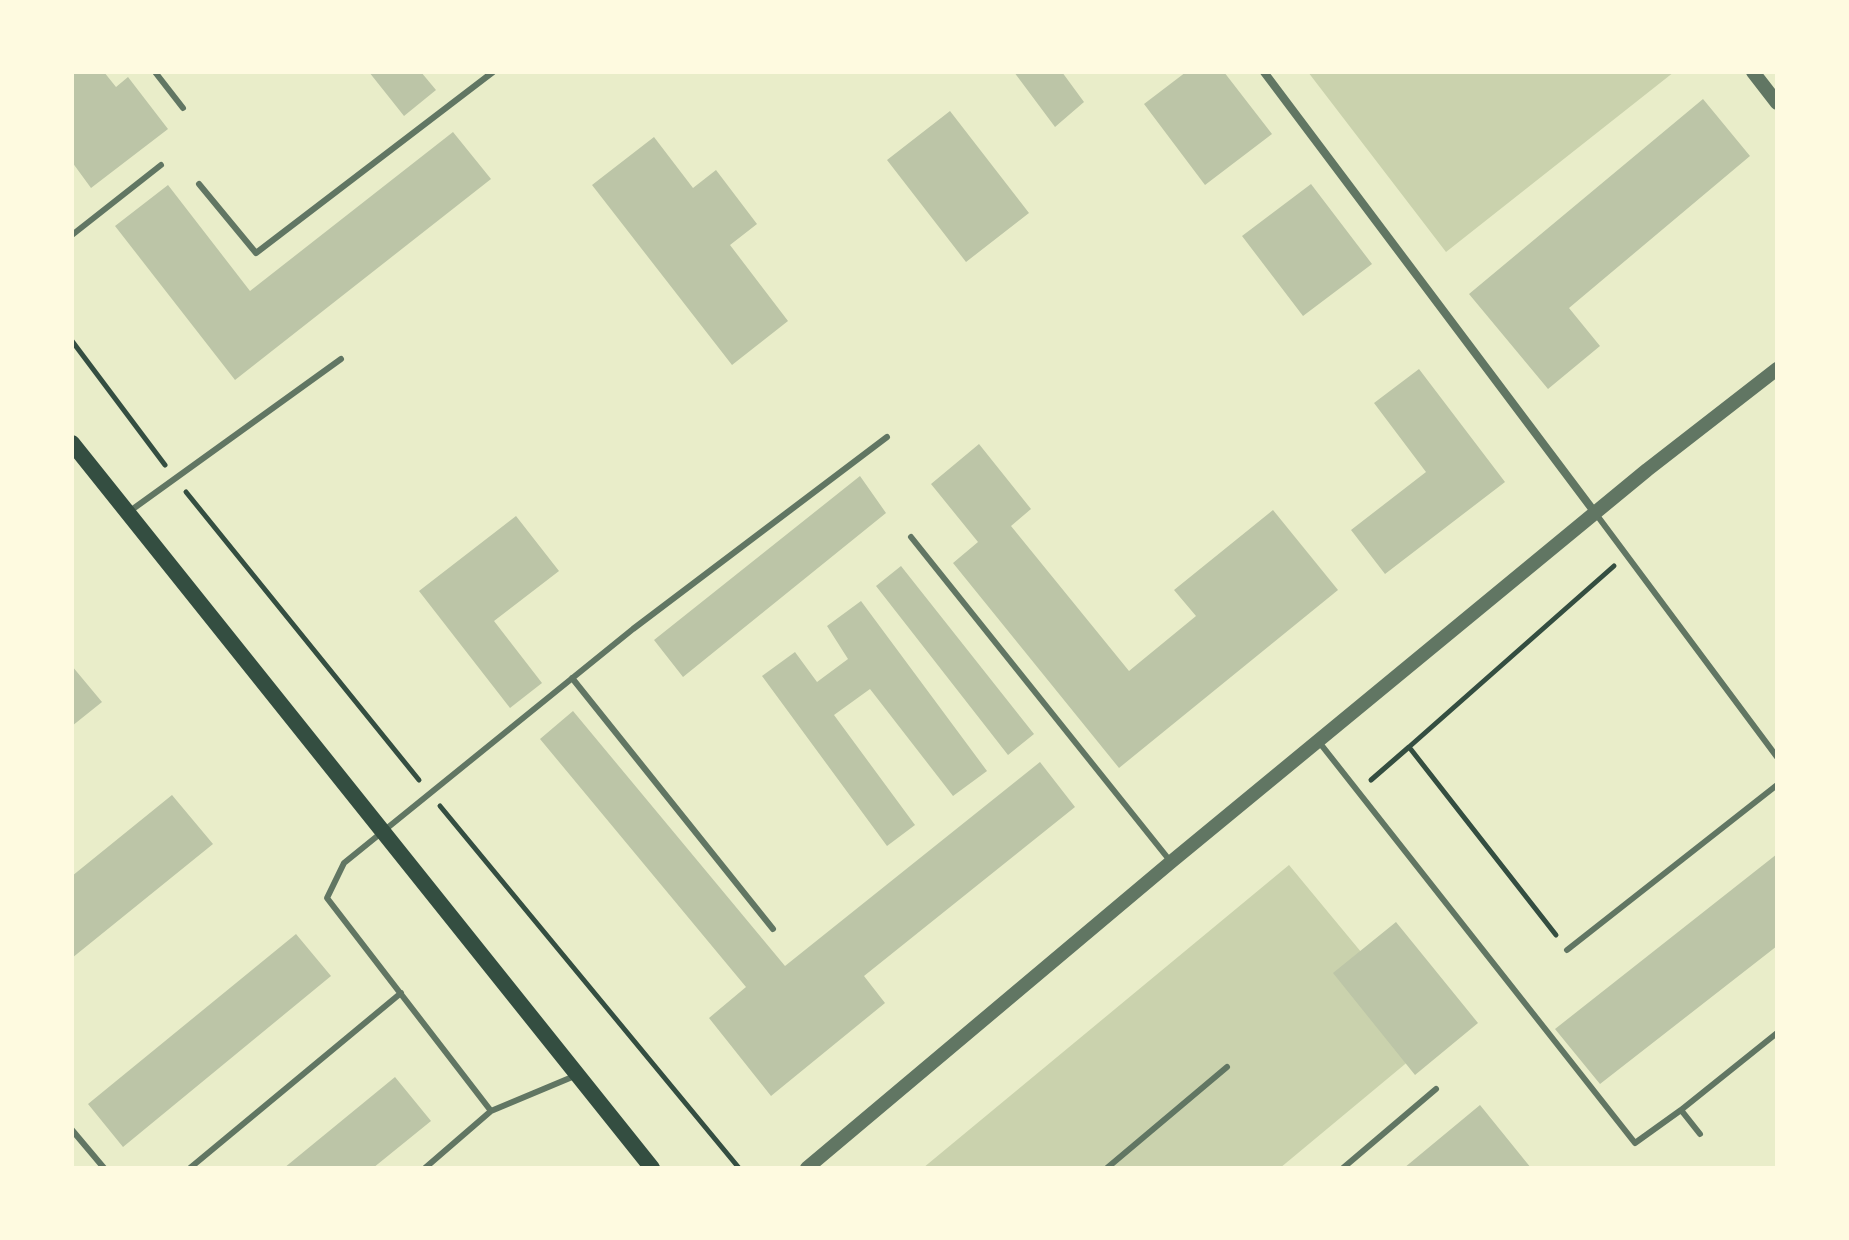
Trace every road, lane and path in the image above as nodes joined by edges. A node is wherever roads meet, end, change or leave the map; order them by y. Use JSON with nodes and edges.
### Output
{"nodes":[{"id":1,"x":155,"y":72,"type":"edge"},
{"id":2,"x":493,"y":72,"type":"edge"},
{"id":3,"x":1264,"y":72,"type":"edge"},
{"id":4,"x":1753,"y":72,"type":"edge"},
{"id":5,"x":1777,"y":103,"type":"edge"},
{"id":6,"x":183,"y":108,"type":"dead end"},
{"id":7,"x":161,"y":165,"type":"dead end"},
{"id":8,"x":199,"y":184,"type":"dead end"},
{"id":9,"x":72,"y":235,"type":"edge"},
{"id":10,"x":72,"y":341,"type":"edge"},
{"id":11,"x":341,"y":359,"type":"dead end"},
{"id":12,"x":1777,"y":369,"type":"edge"},
{"id":13,"x":887,"y":437,"type":"dead end"},
{"id":14,"x":72,"y":443,"type":"edge"},
{"id":15,"x":175,"y":478,"type":"junction"},
{"id":16,"x":129,"y":512,"type":"junction"},
{"id":17,"x":1596,"y":514,"type":"junction"},
{"id":18,"x":911,"y":537,"type":"dead end"},
{"id":19,"x":1626,"y":555,"type":"junction"},
{"id":20,"x":572,"y":678,"type":"junction"},
{"id":21,"x":1319,"y":742,"type":"junction"},
{"id":22,"x":1409,"y":747,"type":"junction"},
{"id":23,"x":1777,"y":757,"type":"edge"},
{"id":24,"x":1777,"y":785,"type":"edge"},
{"id":25,"x":1358,"y":791,"type":"junction"},
{"id":26,"x":430,"y":793,"type":"junction"},
{"id":27,"x":382,"y":832,"type":"junction"},
{"id":28,"x":1171,"y":862,"type":"junction"},
{"id":29,"x":773,"y":929,"type":"dead end"},
{"id":30,"x":1567,"y":950,"type":"joint"},
{"id":31,"x":401,"y":993,"type":"junction"},
{"id":32,"x":1777,"y":1033,"type":"edge"},
{"id":33,"x":1227,"y":1067,"type":"dead end"},
{"id":34,"x":577,"y":1075,"type":"junction"},
{"id":35,"x":1436,"y":1089,"type":"dead end"},
{"id":36,"x":1681,"y":1110,"type":"junction"},
{"id":37,"x":491,"y":1111,"type":"junction"},
{"id":38,"x":72,"y":1130,"type":"edge"},
{"id":39,"x":1700,"y":1134,"type":"dead end"},
{"id":40,"x":104,"y":1168,"type":"edge"},
{"id":41,"x":190,"y":1168,"type":"edge"},
{"id":42,"x":425,"y":1168,"type":"edge"},
{"id":43,"x":652,"y":1168,"type":"edge"},
{"id":44,"x":739,"y":1168,"type":"edge"},
{"id":45,"x":807,"y":1168,"type":"edge"},
{"id":46,"x":1107,"y":1168,"type":"edge"},
{"id":47,"x":1343,"y":1168,"type":"edge"}],
"edges":[{"from":1,"to":6,"type":"lane"},
{"from":2,"to":8,"type":"lane"},
{"from":3,"to":17,"type":"street"},
{"from":4,"to":5,"type":"street"},
{"from":7,"to":9,"type":"lane"},
{"from":10,"to":15,"type":"path"},
{"from":11,"to":15,"type":"lane"},
{"from":12,"to":17,"type":"street"},
{"from":13,"to":20,"type":"lane"},
{"from":14,"to":16,"type":"main road"},
{"from":15,"to":16,"type":"lane"},
{"from":15,"to":26,"type":"path"},
{"from":16,"to":27,"type":"main road"},
{"from":17,"to":19,"type":"lane"},
{"from":17,"to":21,"type":"street"},
{"from":18,"to":28,"type":"lane"},
{"from":19,"to":22,"type":"path"},
{"from":19,"to":23,"type":"lane"},
{"from":20,"to":26,"type":"lane"},
{"from":20,"to":29,"type":"lane"},
{"from":21,"to":25,"type":"lane"},
{"from":21,"to":28,"type":"street"},
{"from":22,"to":25,"type":"path"},
{"from":22,"to":30,"type":"path"},
{"from":24,"to":30,"type":"lane"},
{"from":25,"to":36,"type":"lane"},
{"from":26,"to":27,"type":"lane"},
{"from":26,"to":44,"type":"path"},
{"from":27,"to":31,"type":"lane"},
{"from":27,"to":34,"type":"main road"},
{"from":28,"to":45,"type":"street"},
{"from":31,"to":37,"type":"lane"},
{"from":31,"to":41,"type":"lane"},
{"from":32,"to":36,"type":"lane"},
{"from":33,"to":46,"type":"lane"},
{"from":34,"to":37,"type":"lane"},
{"from":34,"to":43,"type":"main road"},
{"from":35,"to":47,"type":"lane"},
{"from":36,"to":39,"type":"lane"},
{"from":37,"to":42,"type":"lane"},
{"from":38,"to":40,"type":"lane"}]}
